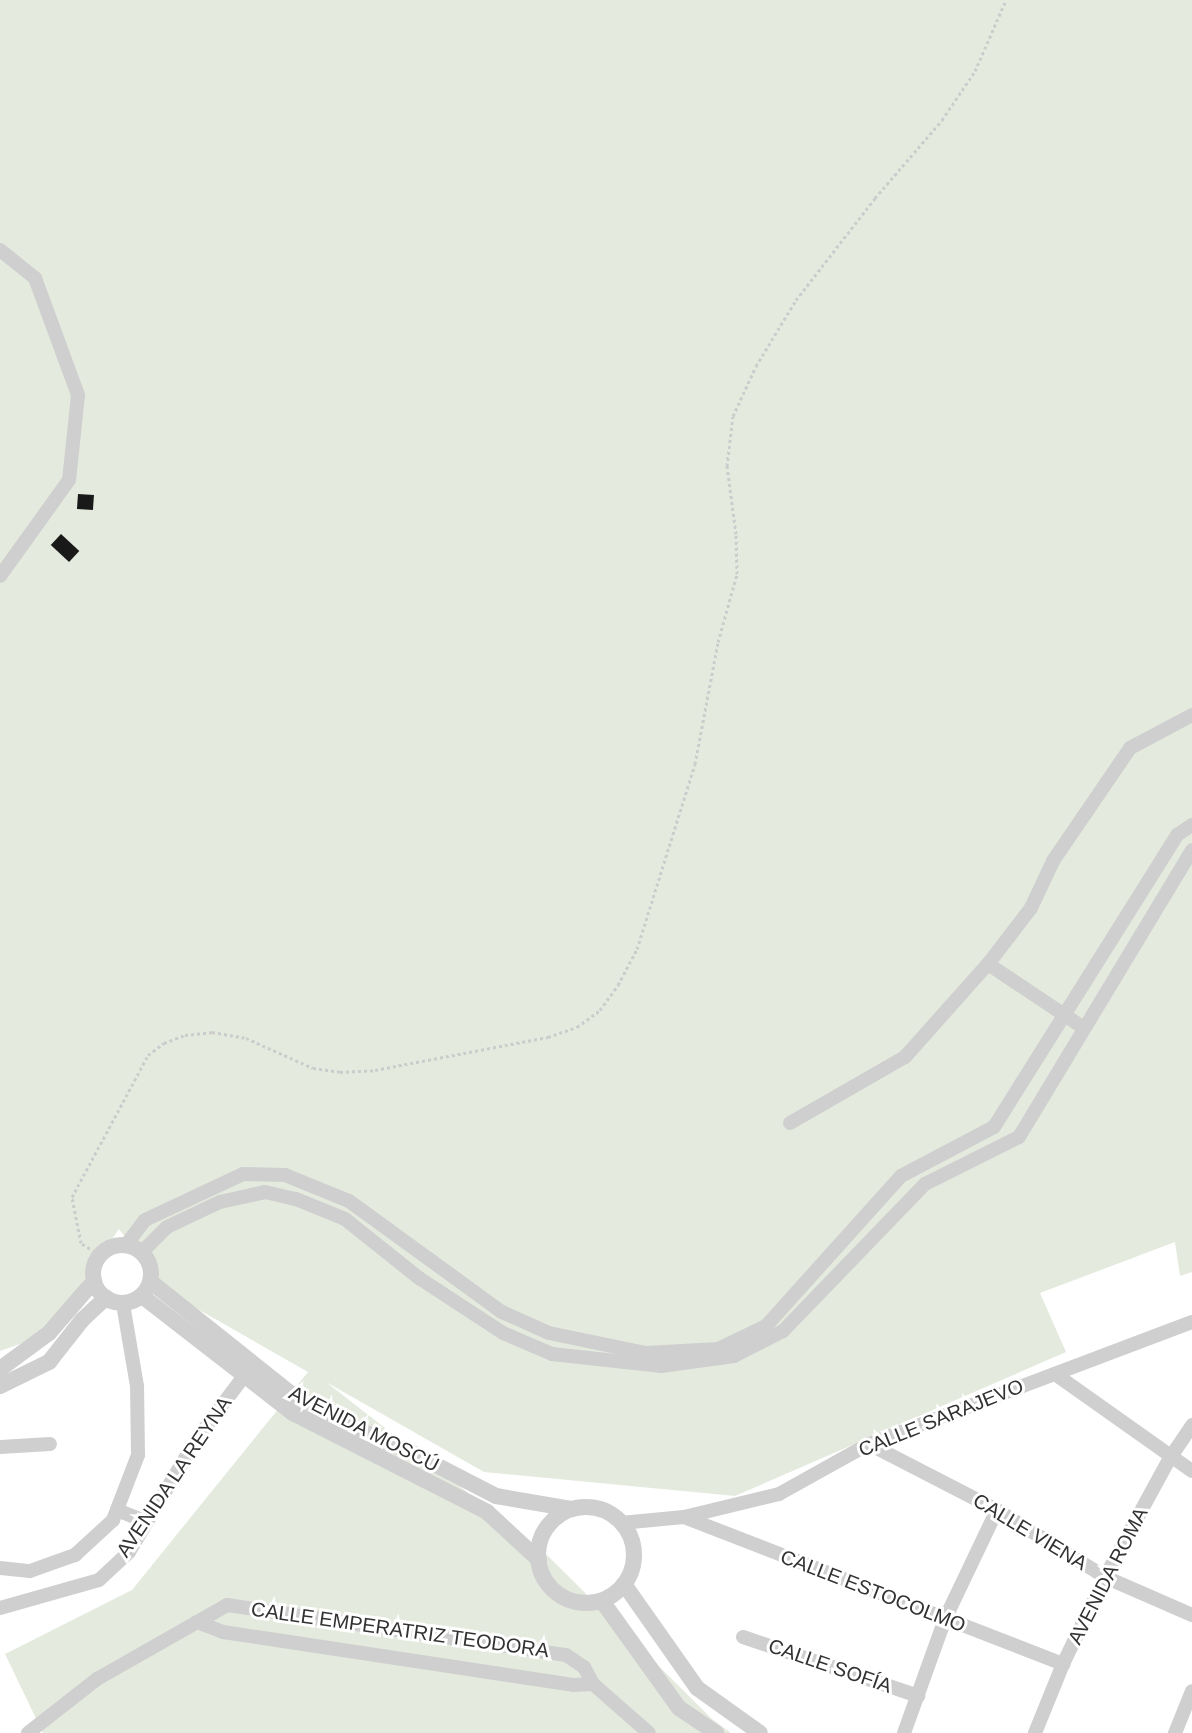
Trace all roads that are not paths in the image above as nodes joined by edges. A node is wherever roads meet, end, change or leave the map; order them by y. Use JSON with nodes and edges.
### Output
{"nodes":[{"id":1,"x":0,"y":250,"type":"edge"},
{"id":2,"x":0,"y":576,"type":"edge"},
{"id":3,"x":1192,"y":715,"type":"edge"},
{"id":4,"x":1192,"y":825,"type":"edge"},
{"id":5,"x":1192,"y":850,"type":"edge"},
{"id":6,"x":988,"y":964,"type":"junction"},
{"id":7,"x":1064,"y":1016,"type":"junction"},
{"id":8,"x":1084,"y":1028,"type":"junction"},
{"id":9,"x":790,"y":1123,"type":"dead end"},
{"id":10,"x":378,"y":1222,"type":"junction"},
{"id":11,"x":366,"y":1236,"type":"junction"},
{"id":12,"x":126,"y":1245,"type":"junction"},
{"id":13,"x":142,"y":1252,"type":"junction"},
{"id":14,"x":818,"y":1266,"type":"junction"},
{"id":15,"x":832,"y":1279,"type":"junction"},
{"id":16,"x":94,"y":1281,"type":"junction"},
{"id":17,"x":146,"y":1289,"type":"junction"},
{"id":18,"x":106,"y":1298,"type":"junction"},
{"id":19,"x":123,"y":1304,"type":"junction"},
{"id":20,"x":513,"y":1317,"type":"junction"},
{"id":21,"x":1192,"y":1322,"type":"edge"},
{"id":22,"x":503,"y":1333,"type":"junction"},
{"id":23,"x":0,"y":1370,"type":"edge"},
{"id":24,"x":1055,"y":1374,"type":"junction"},
{"id":25,"x":244,"y":1376,"type":"junction"},
{"id":26,"x":0,"y":1386,"type":"edge"},
{"id":27,"x":1192,"y":1425,"type":"edge"},
{"id":28,"x":50,"y":1444,"type":"dead end"},
{"id":29,"x":869,"y":1444,"type":"junction"},
{"id":30,"x":0,"y":1447,"type":"edge"},
{"id":31,"x":381,"y":1449,"type":"junction"},
{"id":32,"x":1170,"y":1458,"type":"junction"},
{"id":33,"x":1192,"y":1471,"type":"edge"},
{"id":34,"x":496,"y":1496,"type":"junction"},
{"id":35,"x":571,"y":1509,"type":"junction"},
{"id":36,"x":117,"y":1510,"type":"junction"},
{"id":37,"x":997,"y":1510,"type":"junction"},
{"id":38,"x":487,"y":1512,"type":"junction"},
{"id":39,"x":684,"y":1517,"type":"junction"},
{"id":40,"x":146,"y":1522,"type":"junction"},
{"id":41,"x":621,"y":1523,"type":"junction"},
{"id":42,"x":539,"y":1560,"type":"junction"},
{"id":43,"x":0,"y":1568,"type":"edge"},
{"id":44,"x":1104,"y":1576,"type":"junction"},
{"id":45,"x":624,"y":1584,"type":"junction"},
{"id":46,"x":602,"y":1601,"type":"junction"},
{"id":47,"x":0,"y":1608,"type":"edge"},
{"id":48,"x":1192,"y":1615,"type":"edge"},
{"id":49,"x":945,"y":1620,"type":"junction"},
{"id":50,"x":197,"y":1622,"type":"junction"},
{"id":51,"x":742,"y":1637,"type":"dead end"},
{"id":52,"x":1063,"y":1664,"type":"junction"},
{"id":53,"x":592,"y":1684,"type":"junction"},
{"id":54,"x":1192,"y":1691,"type":"edge"},
{"id":55,"x":918,"y":1696,"type":"junction"},
{"id":56,"x":28,"y":1733,"type":"edge"},
{"id":57,"x":649,"y":1733,"type":"edge"},
{"id":58,"x":716,"y":1733,"type":"edge"},
{"id":59,"x":760,"y":1733,"type":"edge"},
{"id":60,"x":904,"y":1733,"type":"edge"},
{"id":61,"x":1035,"y":1733,"type":"edge"},
{"id":62,"x":1175,"y":1733,"type":"edge"}],
"edges":[{"from":1,"to":2,"type":"street"},
{"from":3,"to":6,"type":"street"},
{"from":4,"to":7,"type":"street"},
{"from":5,"to":8,"type":"street"},
{"from":6,"to":7,"type":"street"},
{"from":6,"to":9,"type":"street"},
{"from":7,"to":8,"type":"street"},
{"from":7,"to":14,"type":"street"},
{"from":8,"to":15,"type":"street"},
{"from":10,"to":11,"type":"street"},
{"from":10,"to":12,"type":"street"},
{"from":10,"to":20,"type":"street"},
{"from":11,"to":13,"type":"street"},
{"from":11,"to":22,"type":"street"},
{"from":12,"to":13,"type":"street"},
{"from":12,"to":16,"type":"street"},
{"from":13,"to":17,"type":"street"},
{"from":14,"to":15,"type":"street"},
{"from":14,"to":20,"type":"street"},
{"from":15,"to":22,"type":"street"},
{"from":16,"to":18,"type":"street"},
{"from":16,"to":23,"type":"street"},
{"from":17,"to":19,"type":"street"},
{"from":17,"to":25,"type":"street","name":"AVENIDA MOSCÚ"},
{"from":17,"to":31,"type":"street","name":"AVENIDA MOSCÚ"},
{"from":18,"to":19,"type":"street"},
{"from":18,"to":26,"type":"street"},
{"from":19,"to":36,"type":"street","name":"AVENIDA LA REYNA"},
{"from":20,"to":22,"type":"street"},
{"from":21,"to":24,"type":"street","name":"CALLE SARAJEVO"},
{"from":24,"to":29,"type":"street","name":"CALLE SARAJEVO"},
{"from":24,"to":32,"type":"street"},
{"from":25,"to":31,"type":"street","name":"AVENIDA MOSCÚ"},
{"from":25,"to":40,"type":"street","name":"AVENIDA LA REYNA"},
{"from":27,"to":32,"type":"street","name":"AVENIDA ROMA"},
{"from":28,"to":30,"type":"street"},
{"from":29,"to":37,"type":"street","name":"CALLE VIENA"},
{"from":29,"to":39,"type":"street","name":"CALLE SARAJEVO"},
{"from":31,"to":34,"type":"street","name":"AVENIDA MOSCÚ"},
{"from":31,"to":38,"type":"street","name":"AVENIDA MOSCÚ"},
{"from":32,"to":33,"type":"street"},
{"from":32,"to":44,"type":"street","name":"AVENIDA ROMA"},
{"from":34,"to":35,"type":"street","name":"AVENIDA MOSCÚ"},
{"from":34,"to":38,"type":"street"},
{"from":35,"to":41,"type":"street"},
{"from":35,"to":42,"type":"street"},
{"from":36,"to":40,"type":"street"},
{"from":36,"to":43,"type":"street","name":"AVENIDA LA REYNA"},
{"from":37,"to":44,"type":"street","name":"CALLE VIENA"},
{"from":37,"to":49,"type":"street"},
{"from":38,"to":42,"type":"street","name":"AVENIDA MOSCÚ"},
{"from":39,"to":41,"type":"street","name":"CALLE SARAJEVO"},
{"from":39,"to":49,"type":"street","name":"CALLE ESTOCOLMO"},
{"from":40,"to":47,"type":"street","name":"AVENIDA LA REYNA"},
{"from":41,"to":45,"type":"street"},
{"from":42,"to":46,"type":"street"},
{"from":44,"to":48,"type":"street","name":"CALLE VIENA"},
{"from":44,"to":52,"type":"street","name":"AVENIDA ROMA"},
{"from":45,"to":46,"type":"street"},
{"from":45,"to":59,"type":"street"},
{"from":46,"to":58,"type":"street"},
{"from":49,"to":52,"type":"street","name":"CALLE ESTOCOLMO"},
{"from":49,"to":55,"type":"street"},
{"from":50,"to":53,"type":"street","name":"CALLE EMPERATRIZ TEODORA"},
{"from":50,"to":53,"type":"street","name":"CALLE EMPERATRIZ TEODORA"},
{"from":50,"to":56,"type":"street","name":"CALLE EMPERATRIZ TEODORA"},
{"from":51,"to":55,"type":"street","name":"CALLE SOFÍA"},
{"from":52,"to":61,"type":"street","name":"AVENIDA ROMA"},
{"from":53,"to":57,"type":"street","name":"CALLE EMPERATRIZ TEODORA"},
{"from":54,"to":62,"type":"street"},
{"from":55,"to":60,"type":"street"}]}
